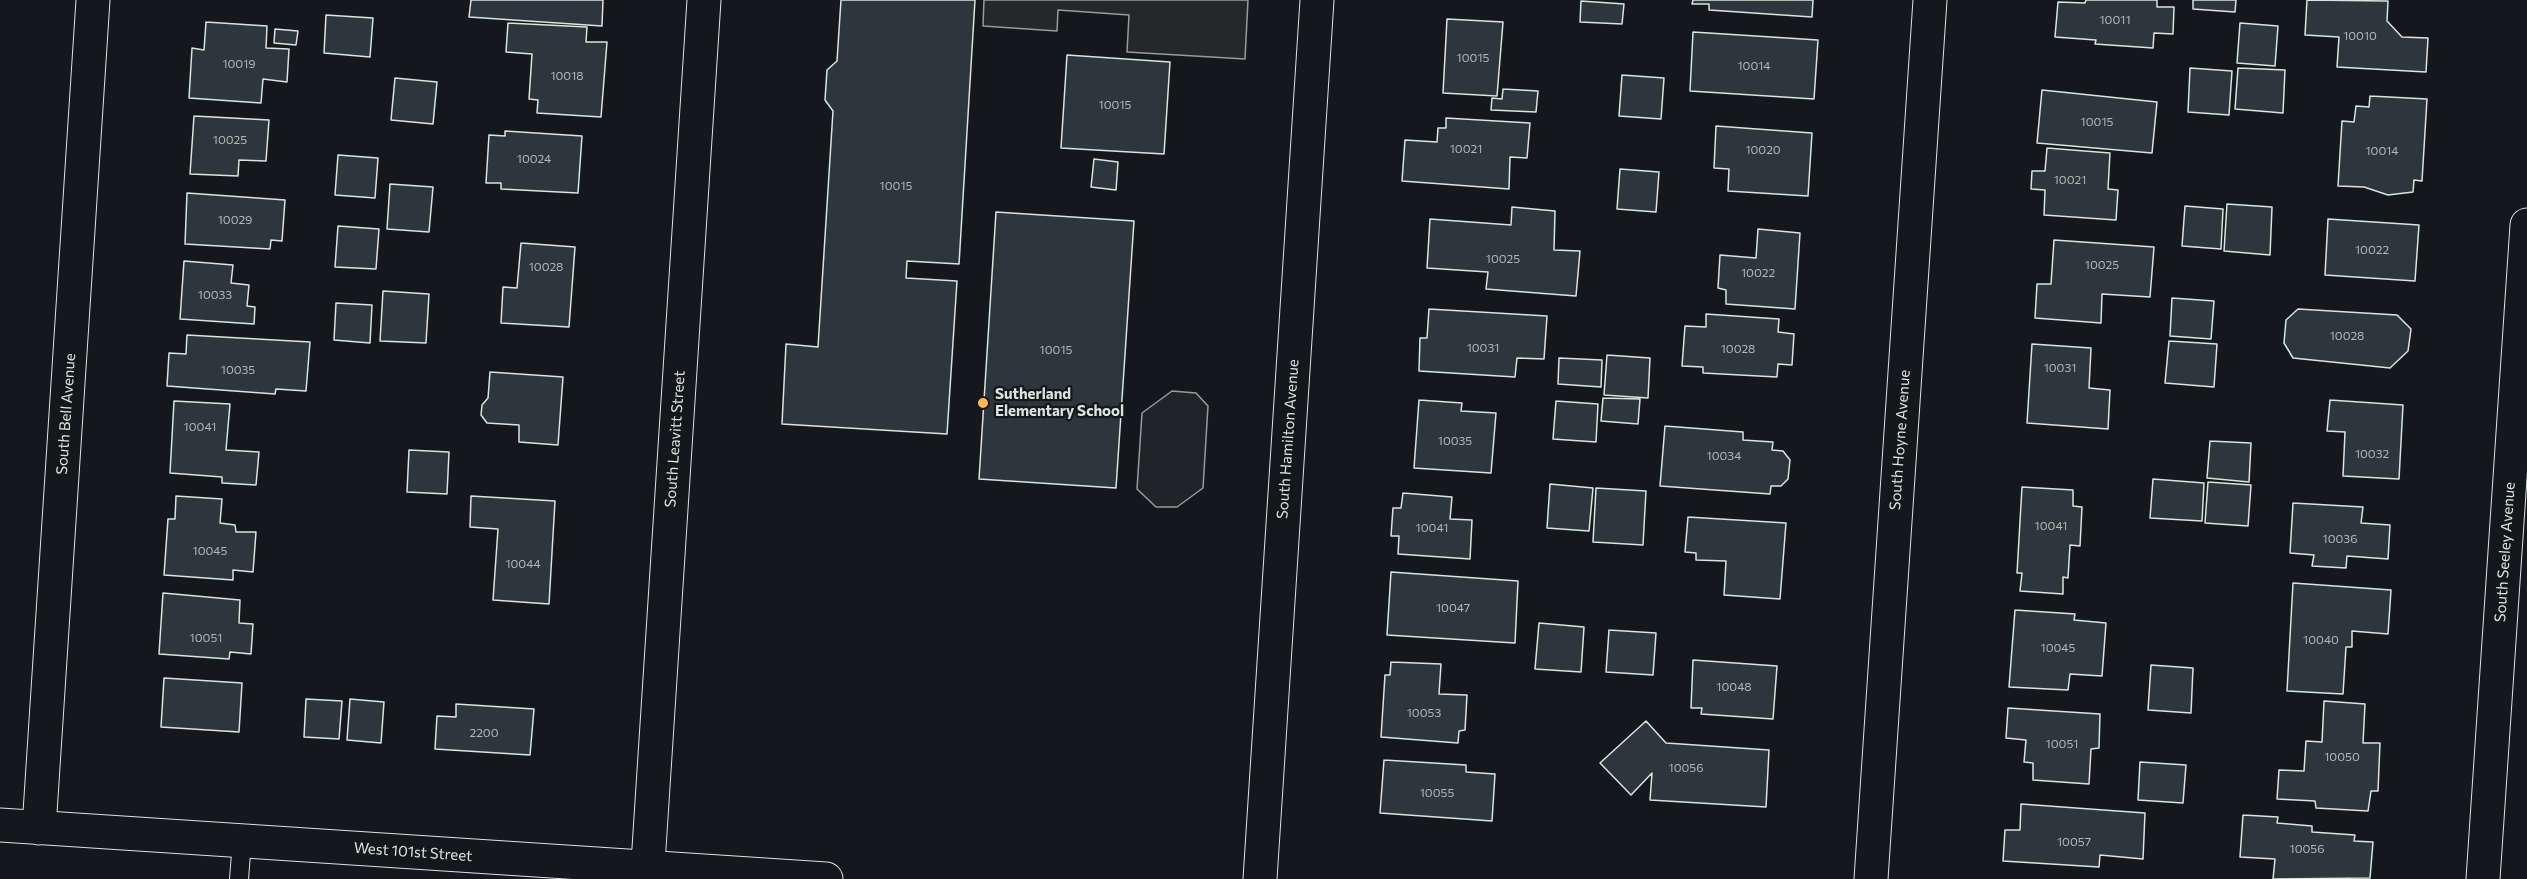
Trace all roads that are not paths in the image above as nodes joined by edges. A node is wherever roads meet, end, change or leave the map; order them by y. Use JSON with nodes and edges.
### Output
{"nodes":[{"id":1,"x":93,"y":0,"type":"edge"},
{"id":2,"x":704,"y":0,"type":"edge"},
{"id":3,"x":1317,"y":0,"type":"edge"},
{"id":4,"x":1930,"y":0,"type":"edge"},
{"id":5,"x":2527,"y":225,"type":"edge"},
{"id":6,"x":0,"y":825,"type":"edge"},
{"id":7,"x":39,"y":828,"type":"junction"},
{"id":8,"x":242,"y":841,"type":"junction"},
{"id":9,"x":647,"y":873,"type":"edge"},
{"id":10,"x":239,"y":879,"type":"edge"},
{"id":11,"x":826,"y":879,"type":"edge"},
{"id":12,"x":1260,"y":879,"type":"edge"},
{"id":13,"x":1871,"y":879,"type":"edge"},
{"id":14,"x":2483,"y":879,"type":"edge"}],
"edges":[{"from":1,"to":7,"type":"street","name":"South Bell Avenue"},
{"from":2,"to":9,"type":"street","name":"South Leavitt Street"},
{"from":3,"to":12,"type":"street","name":"South Hamilton Avenue"},
{"from":4,"to":13,"type":"street","name":"South Hoyne Avenue"},
{"from":5,"to":14,"type":"street","name":"South Seeley Avenue"},
{"from":6,"to":7,"type":"street","name":"West 101st Street"},
{"from":7,"to":8,"type":"street","name":"West 101st Street"},
{"from":8,"to":9,"type":"street","name":"West 101st Street"},
{"from":8,"to":10,"type":"lane"},
{"from":9,"to":11,"type":"street","name":"West 101st Street"}]}
